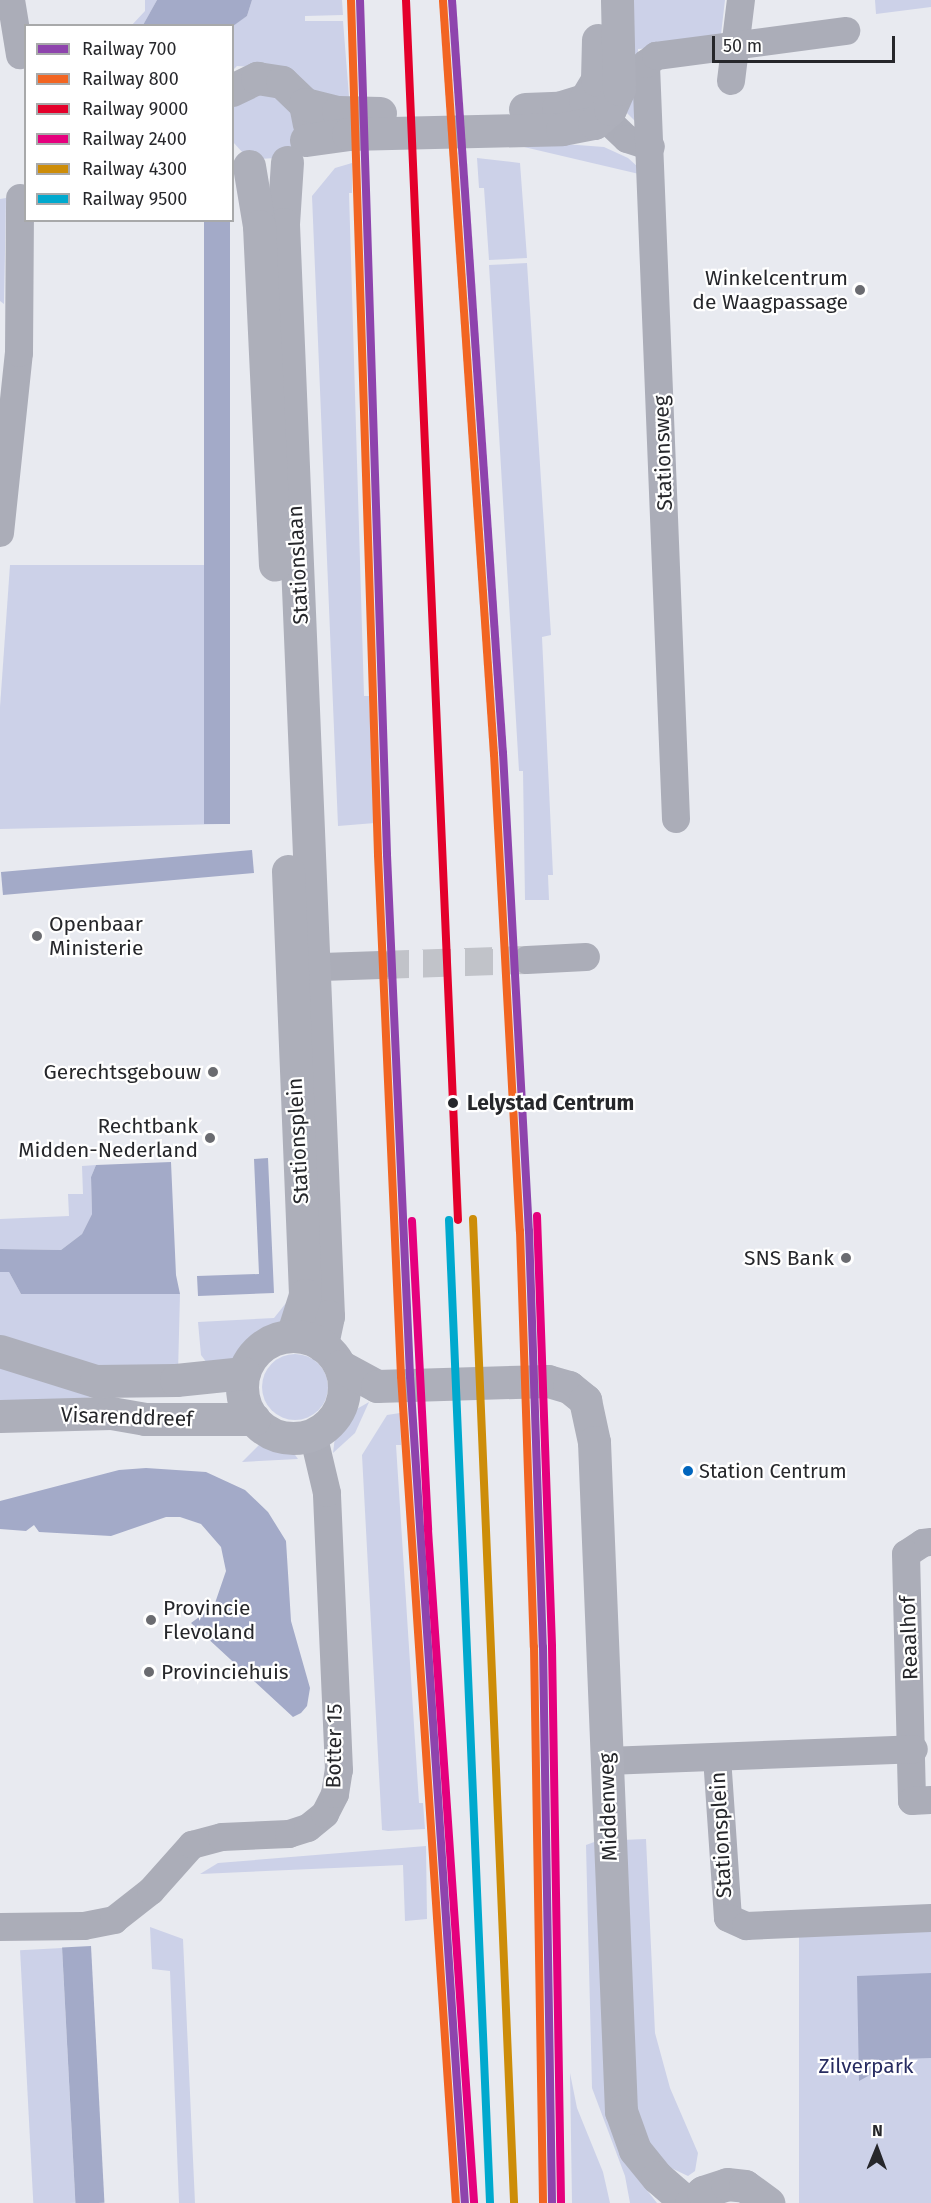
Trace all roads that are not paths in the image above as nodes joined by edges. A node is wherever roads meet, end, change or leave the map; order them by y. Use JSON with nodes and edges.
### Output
{"nodes":[{"id":1,"x":11,"y":0,"type":"edge"},
{"id":2,"x":596,"y":0,"type":"edge"},
{"id":3,"x":616,"y":0,"type":"edge"},
{"id":4,"x":741,"y":0,"type":"edge"},
{"id":5,"x":846,"y":31,"type":"dead end"},
{"id":6,"x":15,"y":52,"type":"edge"},
{"id":7,"x":731,"y":81,"type":"dead end"},
{"id":8,"x":234,"y":89,"type":"edge"},
{"id":9,"x":305,"y":104,"type":"junction"},
{"id":10,"x":593,"y":108,"type":"junction"},
{"id":11,"x":651,"y":147,"type":"junction"},
{"id":12,"x":296,"y":151,"type":"junction"},
{"id":13,"x":241,"y":162,"type":"edge"},
{"id":14,"x":20,"y":198,"type":"dead end"},
{"id":15,"x":0,"y":533,"type":"edge"},
{"id":16,"x":676,"y":819,"type":"dead end"},
{"id":17,"x":586,"y":957,"type":"dead end"},
{"id":18,"x":527,"y":960,"type":"tunnel mouth"},
{"id":19,"x":381,"y":965,"type":"tunnel mouth"},
{"id":20,"x":303,"y":968,"type":"junction"},
{"id":21,"x":318,"y":1349,"type":"junction"},
{"id":22,"x":0,"y":1351,"type":"edge"},
{"id":23,"x":244,"y":1373,"type":"junction"},
{"id":24,"x":377,"y":1386,"type":"junction"},
{"id":25,"x":342,"y":1403,"type":"junction"},
{"id":26,"x":0,"y":1416,"type":"edge"},
{"id":27,"x":254,"y":1419,"type":"junction"},
{"id":28,"x":312,"y":1434,"type":"junction"},
{"id":29,"x":931,"y":1542,"type":"edge"},
{"id":30,"x":914,"y":1749,"type":"junction"},
{"id":31,"x":717,"y":1757,"type":"junction"},
{"id":32,"x":607,"y":1761,"type":"junction"},
{"id":33,"x":931,"y":1800,"type":"edge"},
{"id":34,"x":931,"y":1918,"type":"edge"},
{"id":35,"x":6,"y":1927,"type":"edge"},
{"id":36,"x":689,"y":2203,"type":"edge"},
{"id":37,"x":768,"y":2203,"type":"edge"}],
"edges":[{"from":1,"to":6,"type":"street"},
{"from":2,"to":10,"type":"main road"},
{"from":3,"to":10,"type":"main road"},
{"from":4,"to":7,"type":"street"},
{"from":5,"to":11,"type":"street","name":"Stationsweg"},
{"from":8,"to":9,"type":"main road"},
{"from":9,"to":10,"type":"main road"},
{"from":9,"to":12,"type":"main road","name":"Stationslaan"},
{"from":10,"to":11,"type":"street"},
{"from":10,"to":12,"type":"main road"},
{"from":11,"to":16,"type":"street","name":"Stationsweg"},
{"from":12,"to":13,"type":"main road"},
{"from":12,"to":20,"type":"main road","name":"Stationslaan"},
{"from":13,"to":20,"type":"main road","name":"Stationslaan"},
{"from":14,"to":15,"type":"street"},
{"from":17,"to":18,"type":"street"},
{"from":19,"to":20,"type":"street"},
{"from":20,"to":21,"type":"main road","name":"Stationsplein"},
{"from":21,"to":23,"type":"main road"},
{"from":21,"to":24,"type":"main road"},
{"from":21,"to":25,"type":"main road"},
{"from":22,"to":23,"type":"main road","name":"Visarenddreef"},
{"from":23,"to":27,"type":"main road"},
{"from":24,"to":25,"type":"main road"},
{"from":24,"to":32,"type":"main road","name":"Middenweg"},
{"from":25,"to":28,"type":"main road"},
{"from":26,"to":27,"type":"main road","name":"Visarenddreef"},
{"from":27,"to":28,"type":"main road"},
{"from":28,"to":35,"type":"street","name":"Botter 15"},
{"from":29,"to":30,"type":"street","name":"Reaalhof"},
{"from":30,"to":31,"type":"street","name":"Stationsplein"},
{"from":30,"to":33,"type":"street","name":"Reaalhof"},
{"from":31,"to":32,"type":"street","name":"Stationsplein"},
{"from":31,"to":34,"type":"street","name":"Stationsplein"},
{"from":32,"to":36,"type":"main road","name":"Middenweg"},
{"from":36,"to":37,"type":"main road"}]}
